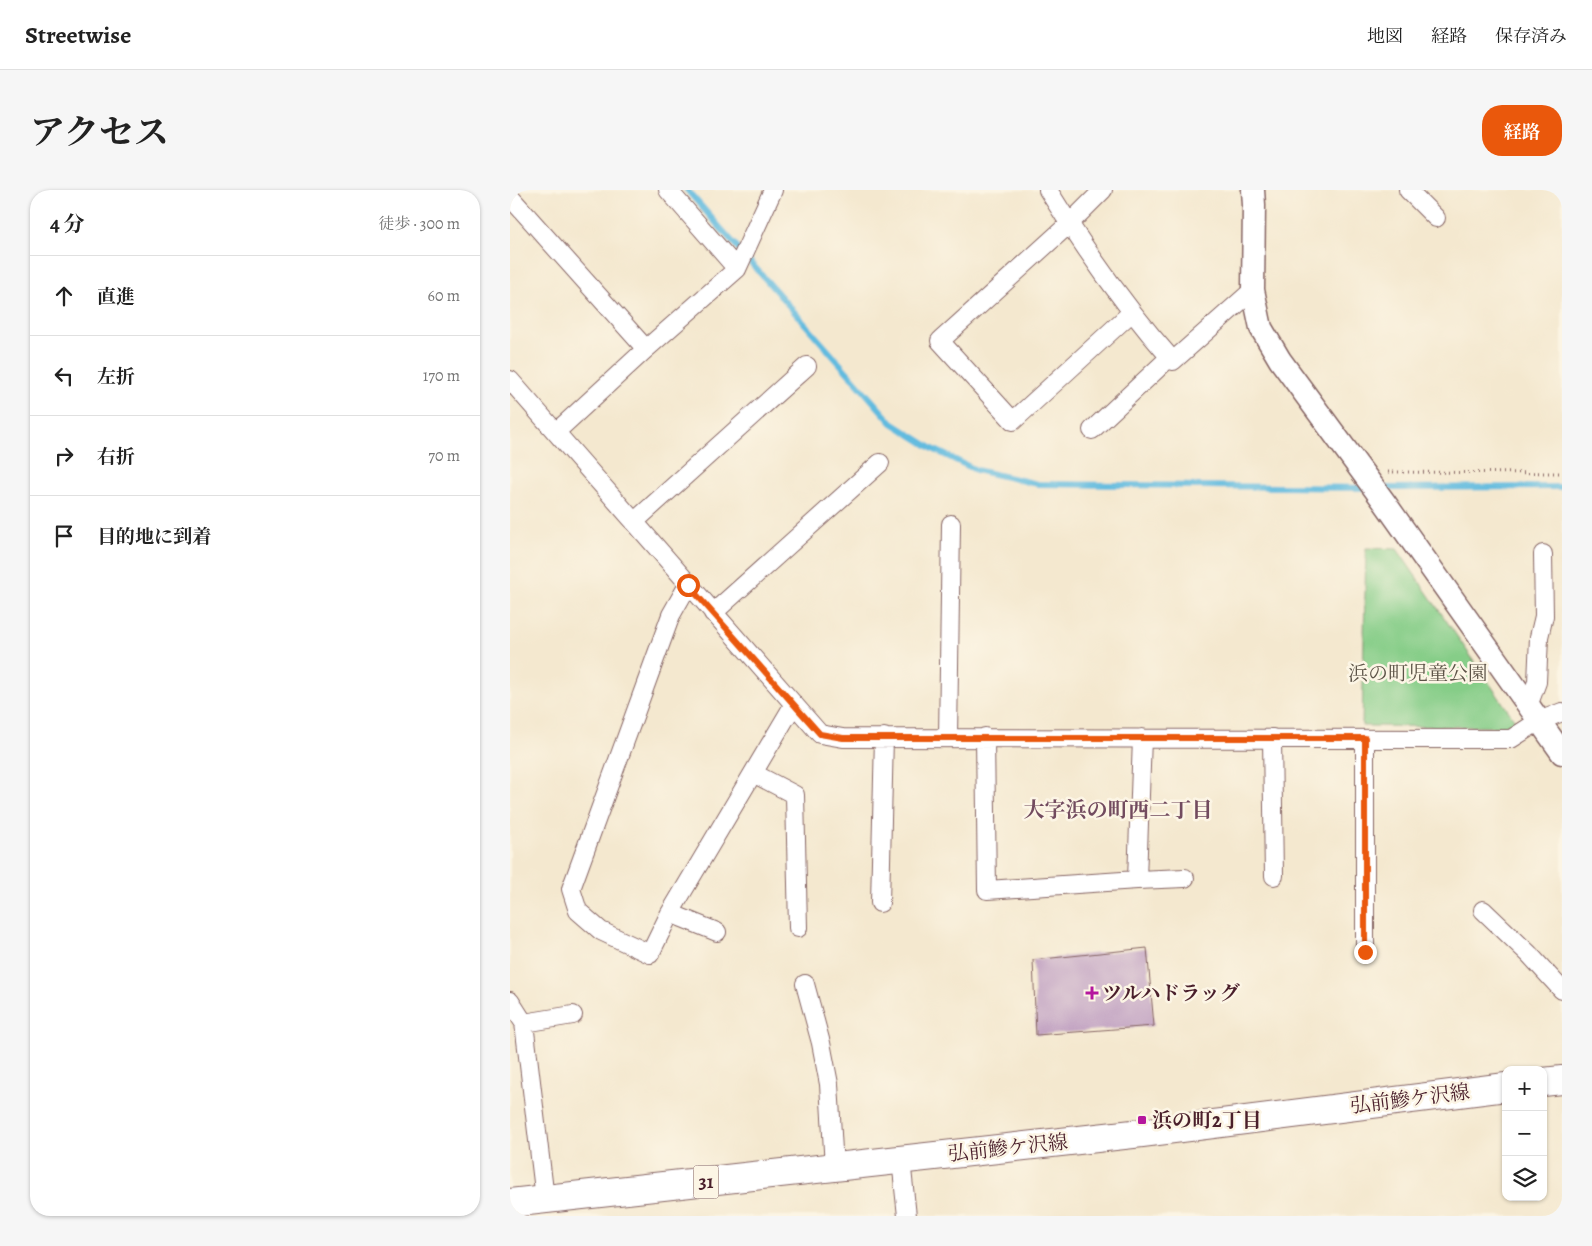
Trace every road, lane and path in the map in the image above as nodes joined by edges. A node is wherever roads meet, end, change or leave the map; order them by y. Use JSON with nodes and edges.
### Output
{"nodes":[{"id":1,"x":668,"y":190,"type":"edge"},
{"id":2,"x":773,"y":190,"type":"edge"},
{"id":3,"x":1048,"y":190,"type":"edge"},
{"id":4,"x":1103,"y":190,"type":"edge"},
{"id":5,"x":1252,"y":190,"type":"edge"},
{"id":6,"x":1408,"y":190,"type":"edge"},
{"id":7,"x":510,"y":197,"type":"edge"},
{"id":8,"x":1436,"y":218,"type":"dead end"},
{"id":9,"x":1069,"y":224,"type":"junction"},
{"id":10,"x":742,"y":258,"type":"junction"},
{"id":11,"x":1252,"y":290,"type":"junction"},
{"id":12,"x":1132,"y":312,"type":"junction"},
{"id":13,"x":646,"y":349,"type":"junction"},
{"id":14,"x":1170,"y":357,"type":"junction"},
{"id":15,"x":807,"y":366,"type":"dead end"},
{"id":16,"x":510,"y":380,"type":"edge"},
{"id":17,"x":1092,"y":430,"type":"dead end"},
{"id":18,"x":556,"y":432,"type":"junction"},
{"id":19,"x":880,"y":464,"type":"dead end"},
{"id":20,"x":1562,"y":473,"type":"edge"},
{"id":21,"x":1366,"y":478,"type":"junction"},
{"id":22,"x":634,"y":522,"type":"junction"},
{"id":23,"x":952,"y":524,"type":"dead end"},
{"id":24,"x":1543,"y":554,"type":"dead end"},
{"id":25,"x":688,"y":585,"type":"junction"},
{"id":26,"x":713,"y":613,"type":"junction"},
{"id":27,"x":794,"y":704,"type":"junction"},
{"id":28,"x":1562,"y":712,"type":"edge"},
{"id":29,"x":1533,"y":713,"type":"junction"},
{"id":30,"x":884,"y":737,"type":"junction"},
{"id":31,"x":948,"y":738,"type":"junction"},
{"id":32,"x":986,"y":738,"type":"junction"},
{"id":33,"x":1142,"y":738,"type":"junction"},
{"id":34,"x":1272,"y":738,"type":"junction"},
{"id":35,"x":1365,"y":738,"type":"junction"},
{"id":36,"x":1562,"y":753,"type":"edge"},
{"id":37,"x":752,"y":773,"type":"junction"},
{"id":38,"x":1274,"y":876,"type":"dead end"},
{"id":39,"x":1185,"y":878,"type":"dead end"},
{"id":40,"x":1137,"y":880,"type":"junction"},
{"id":41,"x":880,"y":903,"type":"dead end"},
{"id":42,"x":1483,"y":910,"type":"dead end"},
{"id":43,"x":670,"y":913,"type":"junction"},
{"id":44,"x":798,"y":928,"type":"dead end"},
{"id":45,"x":717,"y":932,"type":"dead end"},
{"id":46,"x":1365,"y":952,"type":"dead end"},
{"id":47,"x":805,"y":984,"type":"dead end"},
{"id":48,"x":1562,"y":990,"type":"edge"},
{"id":49,"x":510,"y":1001,"type":"edge"},
{"id":50,"x":573,"y":1015,"type":"dead end"},
{"id":51,"x":524,"y":1023,"type":"junction"},
{"id":52,"x":1562,"y":1080,"type":"edge"},
{"id":53,"x":1547,"y":1082,"type":"edge"},
{"id":54,"x":1502,"y":1088,"type":"edge"},
{"id":55,"x":901,"y":1160,"type":"junction"},
{"id":56,"x":834,"y":1167,"type":"junction"},
{"id":57,"x":545,"y":1199,"type":"junction"},
{"id":58,"x":510,"y":1203,"type":"edge"},
{"id":59,"x":907,"y":1216,"type":"edge"}],
"edges":[{"from":1,"to":10,"type":"street"},
{"from":2,"to":10,"type":"street"},
{"from":3,"to":9,"type":"street"},
{"from":4,"to":9,"type":"street"},
{"from":5,"to":11,"type":"street"},
{"from":6,"to":8,"type":"street"},
{"from":7,"to":13,"type":"street"},
{"from":9,"to":12,"type":"street"},
{"from":9,"to":12,"type":"street"},
{"from":10,"to":13,"type":"street"},
{"from":11,"to":14,"type":"street"},
{"from":11,"to":21,"type":"street"},
{"from":12,"to":14,"type":"street"},
{"from":13,"to":18,"type":"street"},
{"from":14,"to":17,"type":"street"},
{"from":15,"to":22,"type":"street"},
{"from":16,"to":18,"type":"street"},
{"from":18,"to":22,"type":"street"},
{"from":19,"to":26,"type":"street"},
{"from":20,"to":21,"type":"path"},
{"from":21,"to":29,"type":"street"},
{"from":22,"to":25,"type":"street"},
{"from":23,"to":31,"type":"street"},
{"from":24,"to":29,"type":"street"},
{"from":25,"to":26,"type":"street"},
{"from":25,"to":43,"type":"street"},
{"from":26,"to":27,"type":"street"},
{"from":27,"to":30,"type":"street"},
{"from":27,"to":37,"type":"street"},
{"from":28,"to":29,"type":"street"},
{"from":29,"to":35,"type":"street"},
{"from":29,"to":36,"type":"street"},
{"from":30,"to":31,"type":"street"},
{"from":30,"to":41,"type":"street"},
{"from":31,"to":32,"type":"street"},
{"from":32,"to":33,"type":"street"},
{"from":32,"to":40,"type":"street"},
{"from":33,"to":34,"type":"street"},
{"from":33,"to":40,"type":"street"},
{"from":34,"to":35,"type":"street"},
{"from":34,"to":38,"type":"street"},
{"from":35,"to":46,"type":"street"},
{"from":37,"to":43,"type":"street"},
{"from":37,"to":44,"type":"street"},
{"from":39,"to":40,"type":"street"},
{"from":42,"to":48,"type":"street"},
{"from":43,"to":45,"type":"street"},
{"from":47,"to":56,"type":"street"},
{"from":49,"to":51,"type":"street"},
{"from":50,"to":51,"type":"street"},
{"from":51,"to":57,"type":"street"},
{"from":52,"to":53,"type":"main road"},
{"from":54,"to":55,"type":"main road","name":"弘前鰺ケ沢線","number":"31"},
{"from":55,"to":56,"type":"main road","name":"弘前鰺ケ沢線","number":"31"},
{"from":55,"to":59,"type":"street"},
{"from":56,"to":57,"type":"main road","name":"弘前鰺ケ沢線","number":"31"},
{"from":57,"to":58,"type":"main road","name":"弘前鰺ケ沢線","number":"31"}]}
